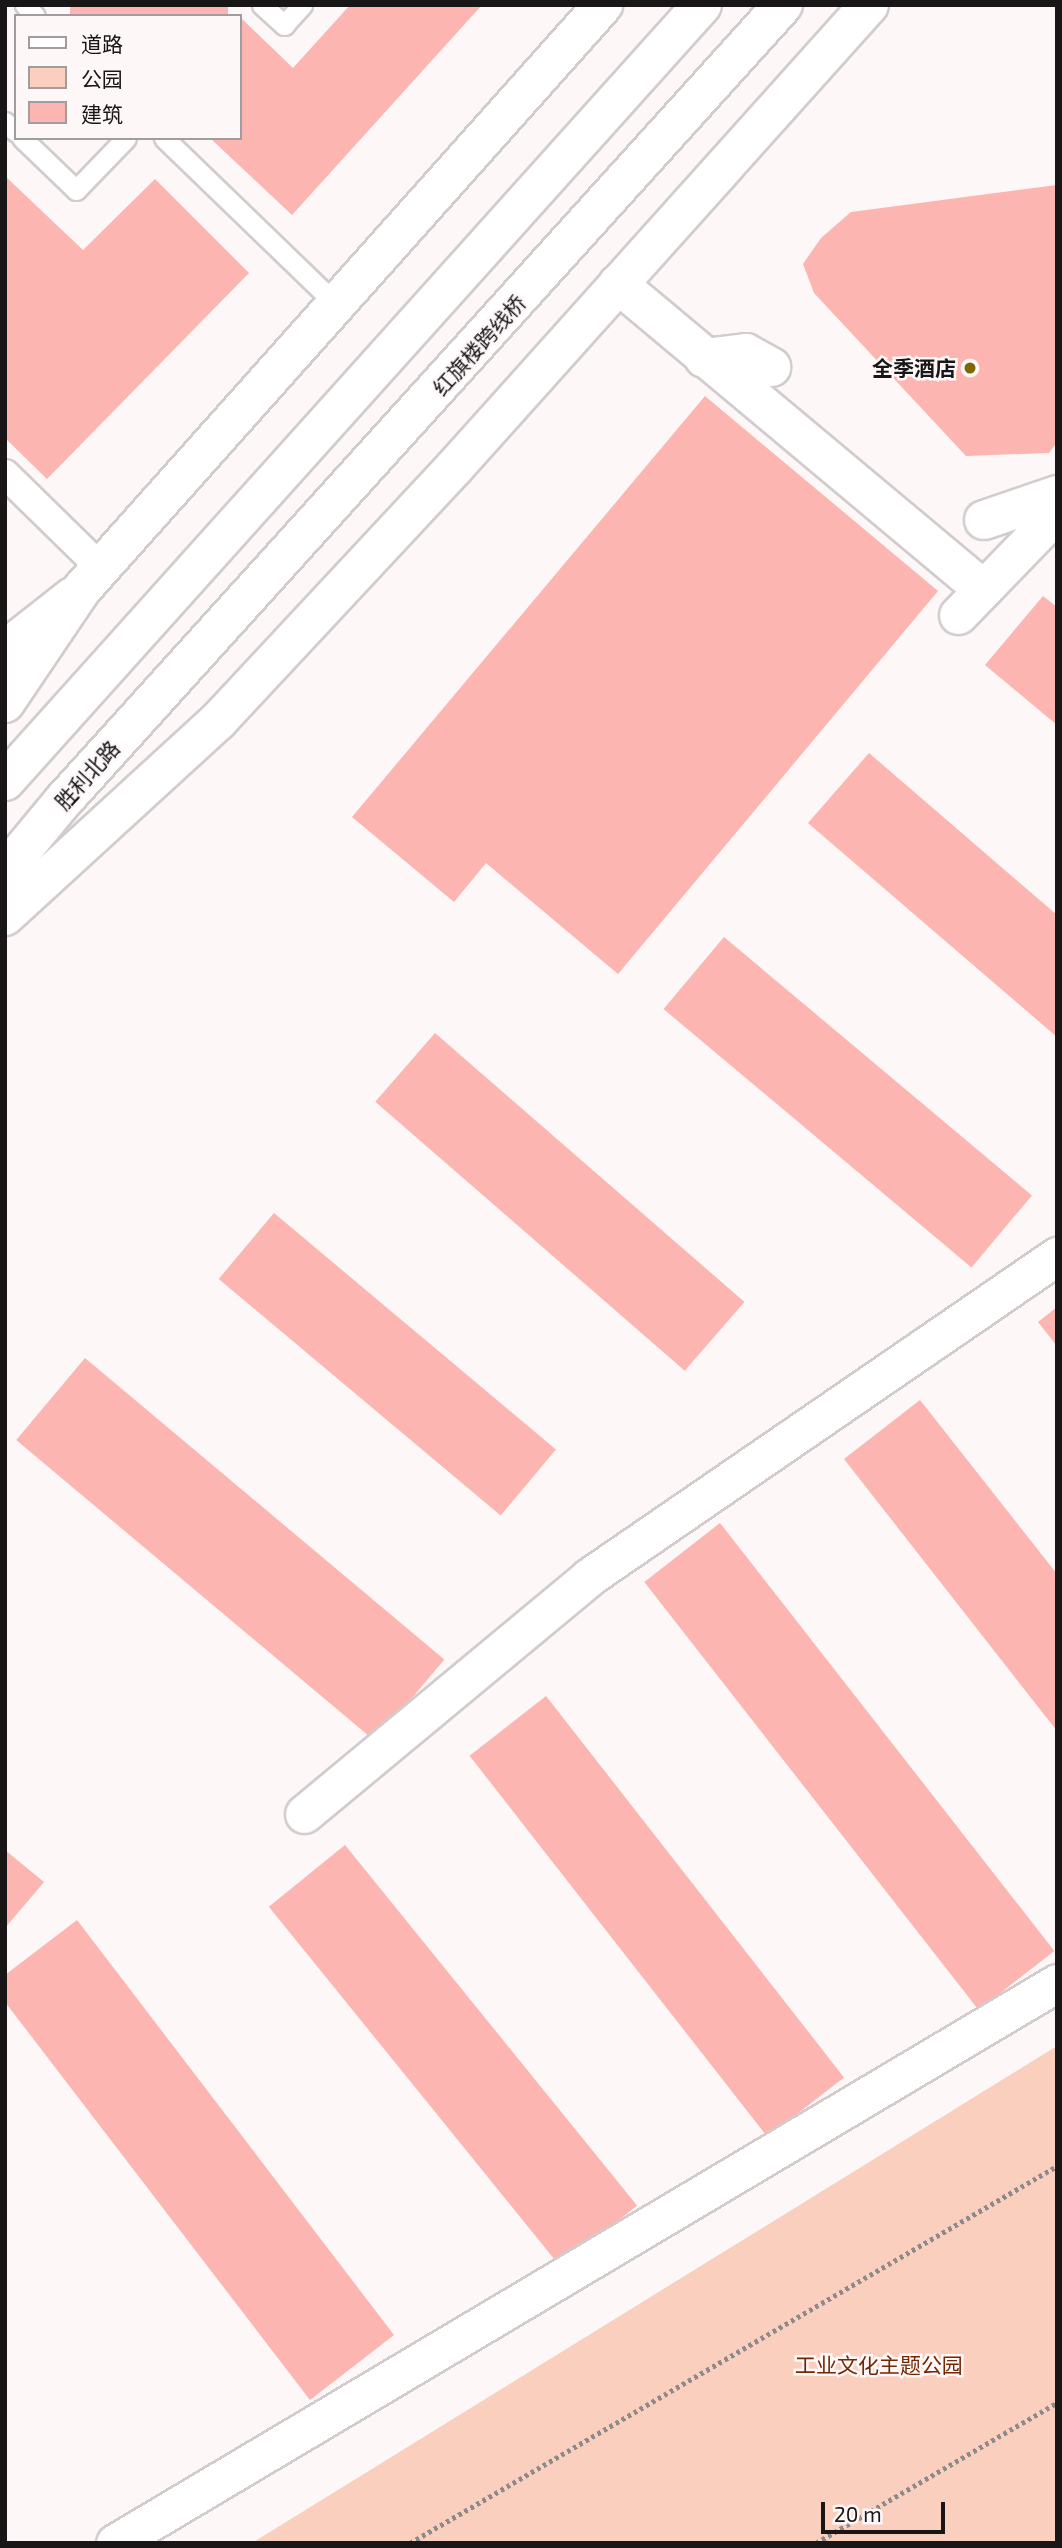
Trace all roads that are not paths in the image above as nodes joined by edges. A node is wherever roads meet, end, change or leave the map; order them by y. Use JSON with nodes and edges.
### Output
{"nodes":[{"id":1,"x":262,"y":5,"type":"edge"},
{"id":2,"x":302,"y":5,"type":"edge"},
{"id":3,"x":603,"y":5,"type":"edge"},
{"id":4,"x":702,"y":5,"type":"edge"},
{"id":5,"x":783,"y":5,"type":"edge"},
{"id":6,"x":869,"y":5,"type":"edge"},
{"id":7,"x":24,"y":140,"type":"edge"},
{"id":8,"x":124,"y":140,"type":"edge"},
{"id":9,"x":166,"y":140,"type":"edge"},
{"id":10,"x":618,"y":284,"type":"junction"},
{"id":11,"x":336,"y":304,"type":"junction"},
{"id":12,"x":704,"y":358,"type":"junction"},
{"id":13,"x":771,"y":366,"type":"dead end"},
{"id":14,"x":5,"y":474,"type":"edge"},
{"id":15,"x":1057,"y":495,"type":"edge"},
{"id":16,"x":1057,"y":513,"type":"edge"},
{"id":17,"x":984,"y":520,"type":"dead end"},
{"id":18,"x":92,"y":578,"type":"junction"},
{"id":19,"x":971,"y":602,"type":"joint"},
{"id":20,"x":5,"y":650,"type":"edge"},
{"id":21,"x":172,"y":682,"type":"joint"},
{"id":22,"x":5,"y":703,"type":"edge"},
{"id":23,"x":5,"y":781,"type":"edge"},
{"id":24,"x":5,"y":871,"type":"edge"},
{"id":25,"x":5,"y":916,"type":"edge"},
{"id":26,"x":1057,"y":1256,"type":"edge"},
{"id":27,"x":304,"y":1814,"type":"dead end"},
{"id":28,"x":1057,"y":1983,"type":"edge"},
{"id":29,"x":115,"y":2543,"type":"edge"}],
"edges":[{"from":1,"to":2,"type":"lane"},
{"from":3,"to":11,"type":"main road"},
{"from":4,"to":23,"type":"main road"},
{"from":5,"to":21,"type":"main road","name":"红旗楼跨线桥"},
{"from":6,"to":10,"type":"main road"},
{"from":7,"to":8,"type":"lane"},
{"from":9,"to":11,"type":"lane"},
{"from":10,"to":12,"type":"main road"},
{"from":10,"to":25,"type":"main road"},
{"from":11,"to":18,"type":"main road"},
{"from":12,"to":13,"type":"main road"},
{"from":12,"to":19,"type":"main road"},
{"from":14,"to":18,"type":"street"},
{"from":15,"to":17,"type":"main road"},
{"from":16,"to":19,"type":"street"},
{"from":18,"to":20,"type":"main road"},
{"from":18,"to":22,"type":"main road"},
{"from":21,"to":24,"type":"main road","name":"胜利北路"},
{"from":26,"to":27,"type":"street"},
{"from":28,"to":29,"type":"street"}]}
